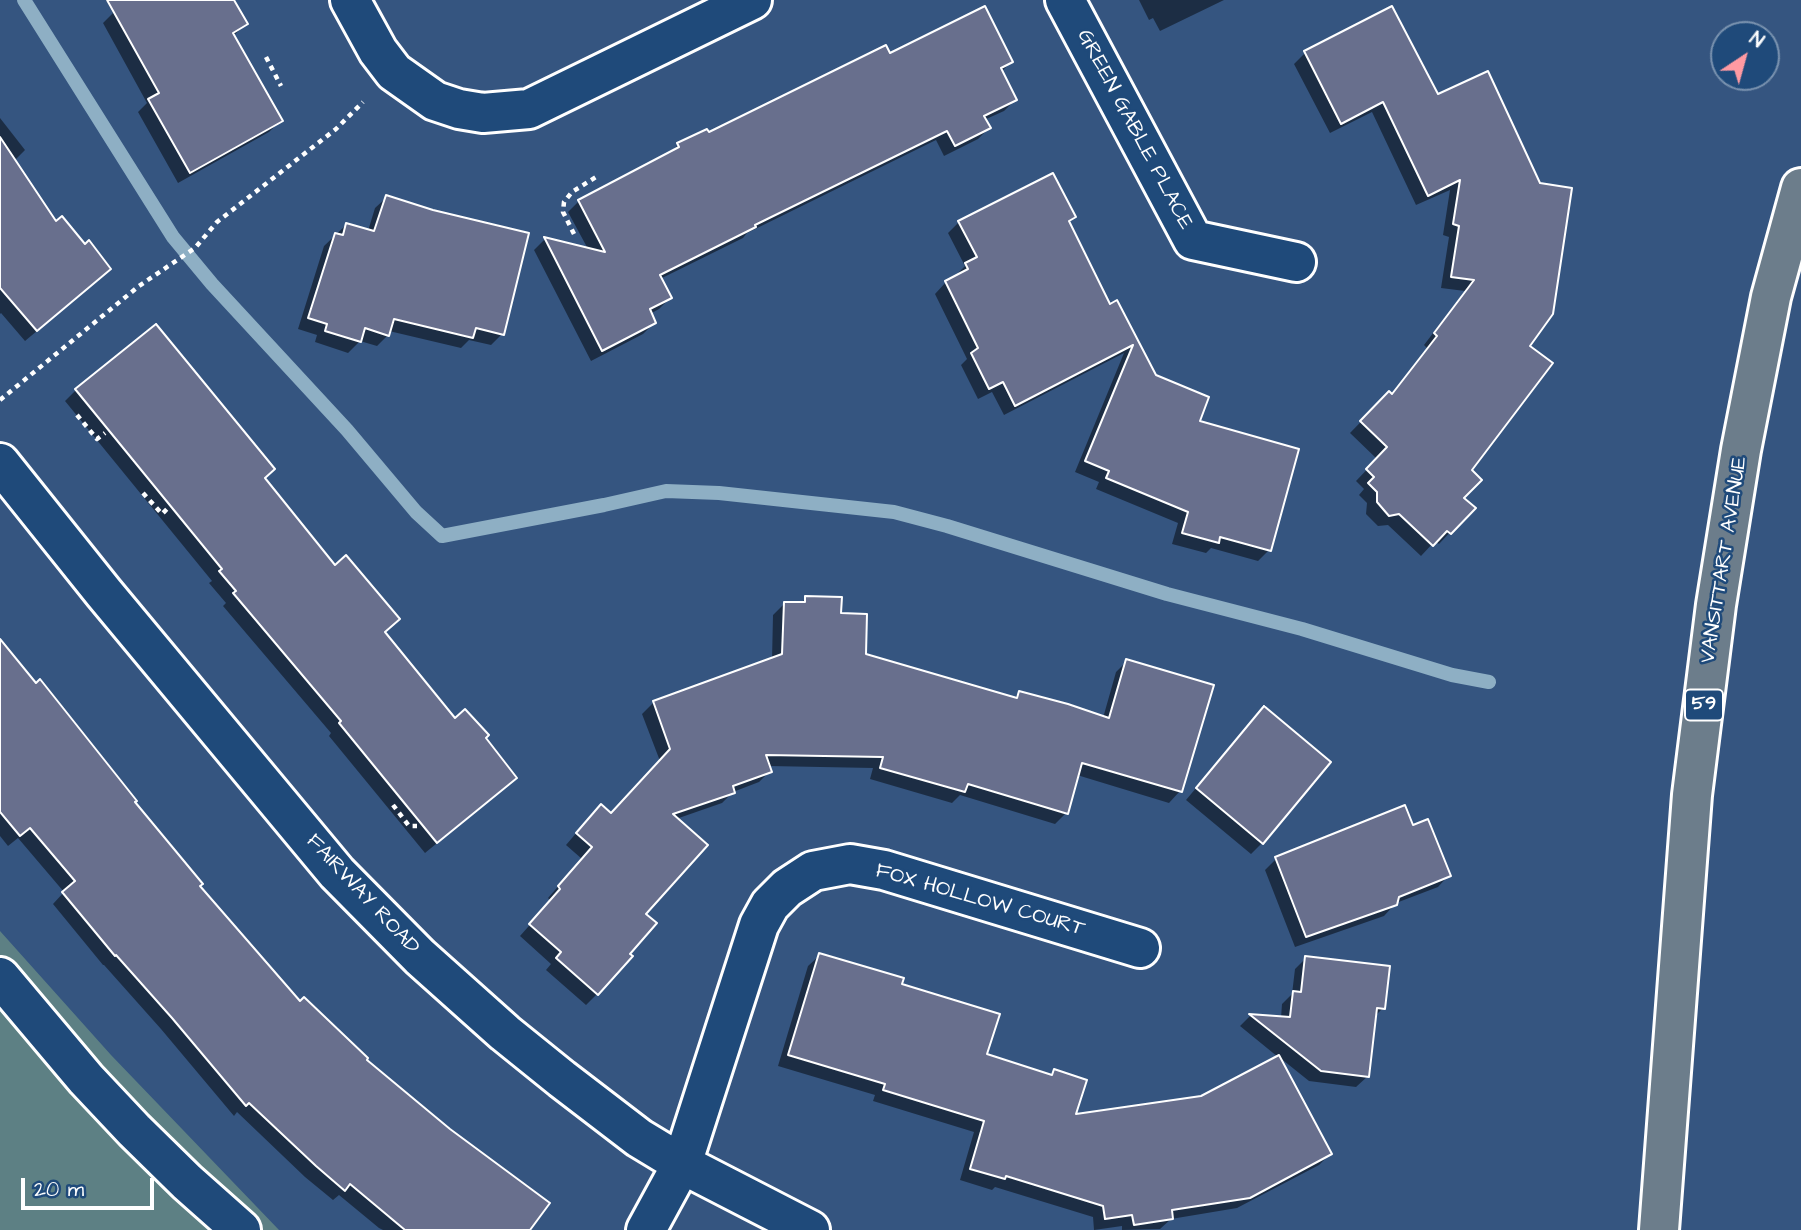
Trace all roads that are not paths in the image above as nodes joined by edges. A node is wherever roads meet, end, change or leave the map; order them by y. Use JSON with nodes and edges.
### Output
{"nodes":[{"id":1,"x":350,"y":0,"type":"edge"},
{"id":2,"x":752,"y":0,"type":"edge"},
{"id":3,"x":1065,"y":0,"type":"edge"},
{"id":4,"x":1801,"y":188,"type":"edge"},
{"id":5,"x":1296,"y":262,"type":"dead end"},
{"id":6,"x":0,"y":463,"type":"edge"},
{"id":7,"x":1140,"y":948,"type":"dead end"},
{"id":8,"x":0,"y":977,"type":"edge"},
{"id":9,"x":682,"y":1164,"type":"junction"},
{"id":10,"x":242,"y":1230,"type":"edge"},
{"id":11,"x":646,"y":1230,"type":"edge"},
{"id":12,"x":810,"y":1230,"type":"edge"},
{"id":13,"x":1659,"y":1230,"type":"edge"}],
"edges":[{"from":1,"to":2,"type":"street"},
{"from":3,"to":5,"type":"street","name":"GREEN GABLE PLACE"},
{"from":4,"to":13,"type":"main road","name":"VANSITTART AVENUE","number":"59"},
{"from":6,"to":9,"type":"street","name":"FAIRWAY ROAD"},
{"from":7,"to":9,"type":"street","name":"FOX HOLLOW COURT"},
{"from":8,"to":10,"type":"street"},
{"from":9,"to":11,"type":"street","name":"FOX HOLLOW COURT"},
{"from":9,"to":12,"type":"street","name":"FAIRWAY ROAD"}]}
